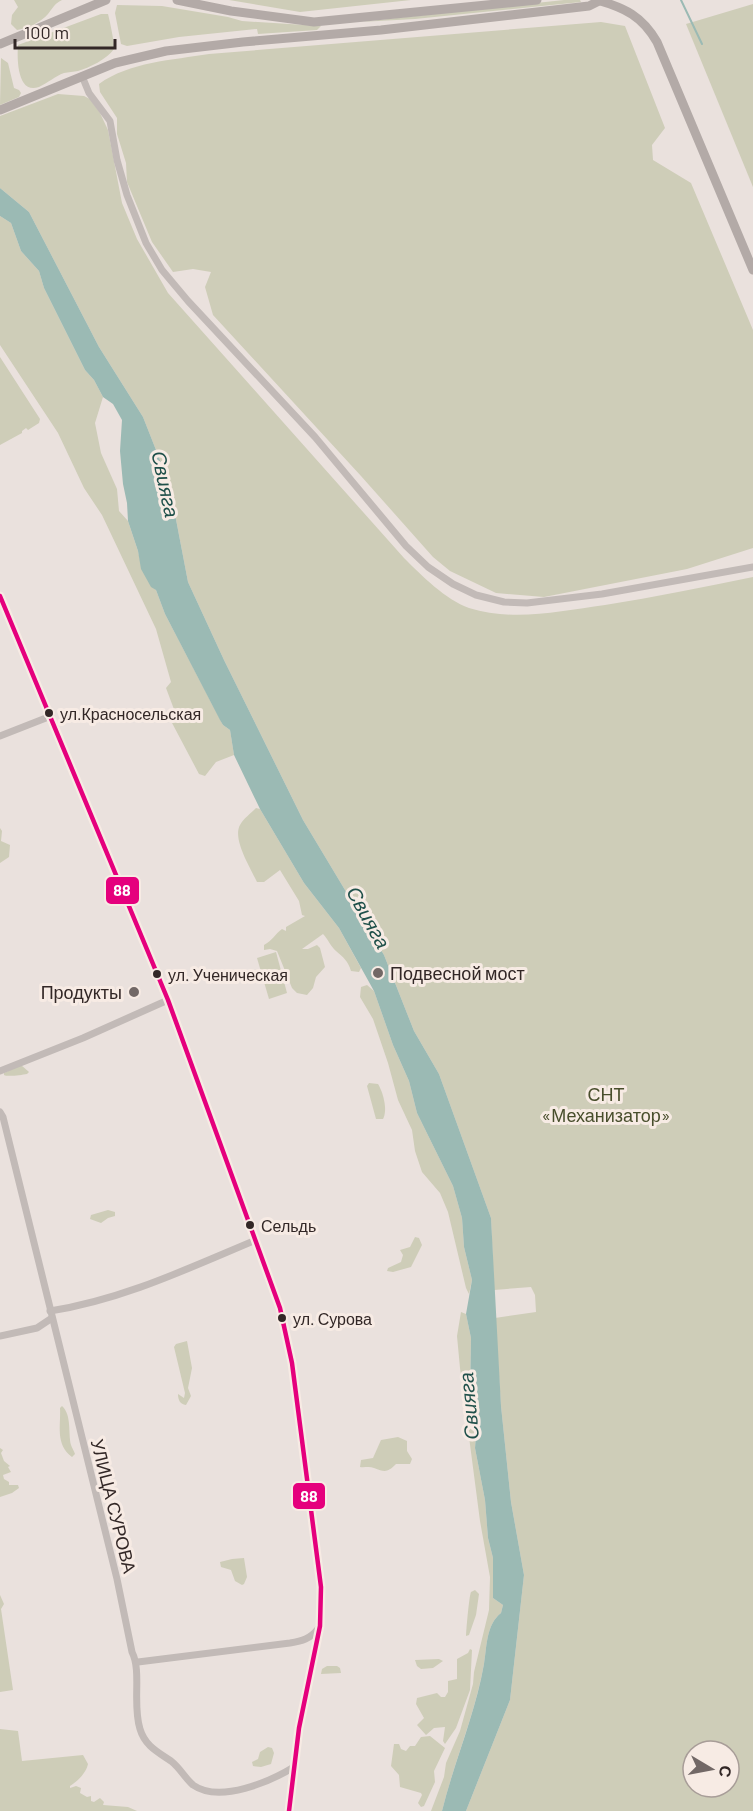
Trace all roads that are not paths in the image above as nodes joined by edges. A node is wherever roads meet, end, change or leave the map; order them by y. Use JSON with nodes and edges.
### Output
{"nodes":[{"id":1,"x":106,"y":0,"type":"edge"},
{"id":2,"x":177,"y":0,"type":"edge"},
{"id":3,"x":537,"y":0,"type":"edge"},
{"id":4,"x":598,"y":0,"type":"edge"},
{"id":5,"x":618,"y":3,"type":"edge"},
{"id":6,"x":314,"y":22,"type":"junction"},
{"id":7,"x":381,"y":30,"type":"junction"},
{"id":8,"x":0,"y":44,"type":"edge"},
{"id":9,"x":82,"y":75,"type":"junction"},
{"id":10,"x":0,"y":110,"type":"edge"},
{"id":11,"x":753,"y":270,"type":"edge"},
{"id":12,"x":753,"y":567,"type":"edge"},
{"id":13,"x":0,"y":596,"type":"edge"},
{"id":14,"x":51,"y":716,"type":"junction"},
{"id":15,"x":0,"y":736,"type":"edge"},
{"id":16,"x":168,"y":1000,"type":"junction"},
{"id":17,"x":0,"y":1071,"type":"edge"},
{"id":18,"x":0,"y":1112,"type":"edge"},
{"id":19,"x":256,"y":1240,"type":"junction"},
{"id":20,"x":51,"y":1314,"type":"junction"},
{"id":21,"x":0,"y":1336,"type":"edge"},
{"id":22,"x":320,"y":1626,"type":"junction"},
{"id":23,"x":138,"y":1662,"type":"junction"},
{"id":24,"x":294,"y":1767,"type":"junction"},
{"id":25,"x":289,"y":1811,"type":"edge"}],
"edges":[{"from":1,"to":8,"type":"main road"},
{"from":2,"to":6,"type":"main road"},
{"from":3,"to":6,"type":"main road"},
{"from":4,"to":5,"type":"main road"},
{"from":4,"to":7,"type":"main road"},
{"from":5,"to":11,"type":"main road"},
{"from":6,"to":7,"type":"main road"},
{"from":7,"to":9,"type":"main road"},
{"from":9,"to":10,"type":"main road"},
{"from":9,"to":12,"type":"street"},
{"from":13,"to":14,"type":"street"},
{"from":14,"to":15,"type":"street"},
{"from":14,"to":16,"type":"street"},
{"from":16,"to":17,"type":"street"},
{"from":16,"to":19,"type":"street"},
{"from":18,"to":20,"type":"street","name":"УЛИЦА СУРОВА"},
{"from":19,"to":20,"type":"street"},
{"from":19,"to":22,"type":"street"},
{"from":20,"to":21,"type":"street"},
{"from":20,"to":23,"type":"street","name":"УЛИЦА СУРОВА"},
{"from":22,"to":23,"type":"street"},
{"from":22,"to":24,"type":"street"},
{"from":23,"to":24,"type":"street","name":"УЛИЦА СУРОВА"},
{"from":24,"to":25,"type":"street"}]}
